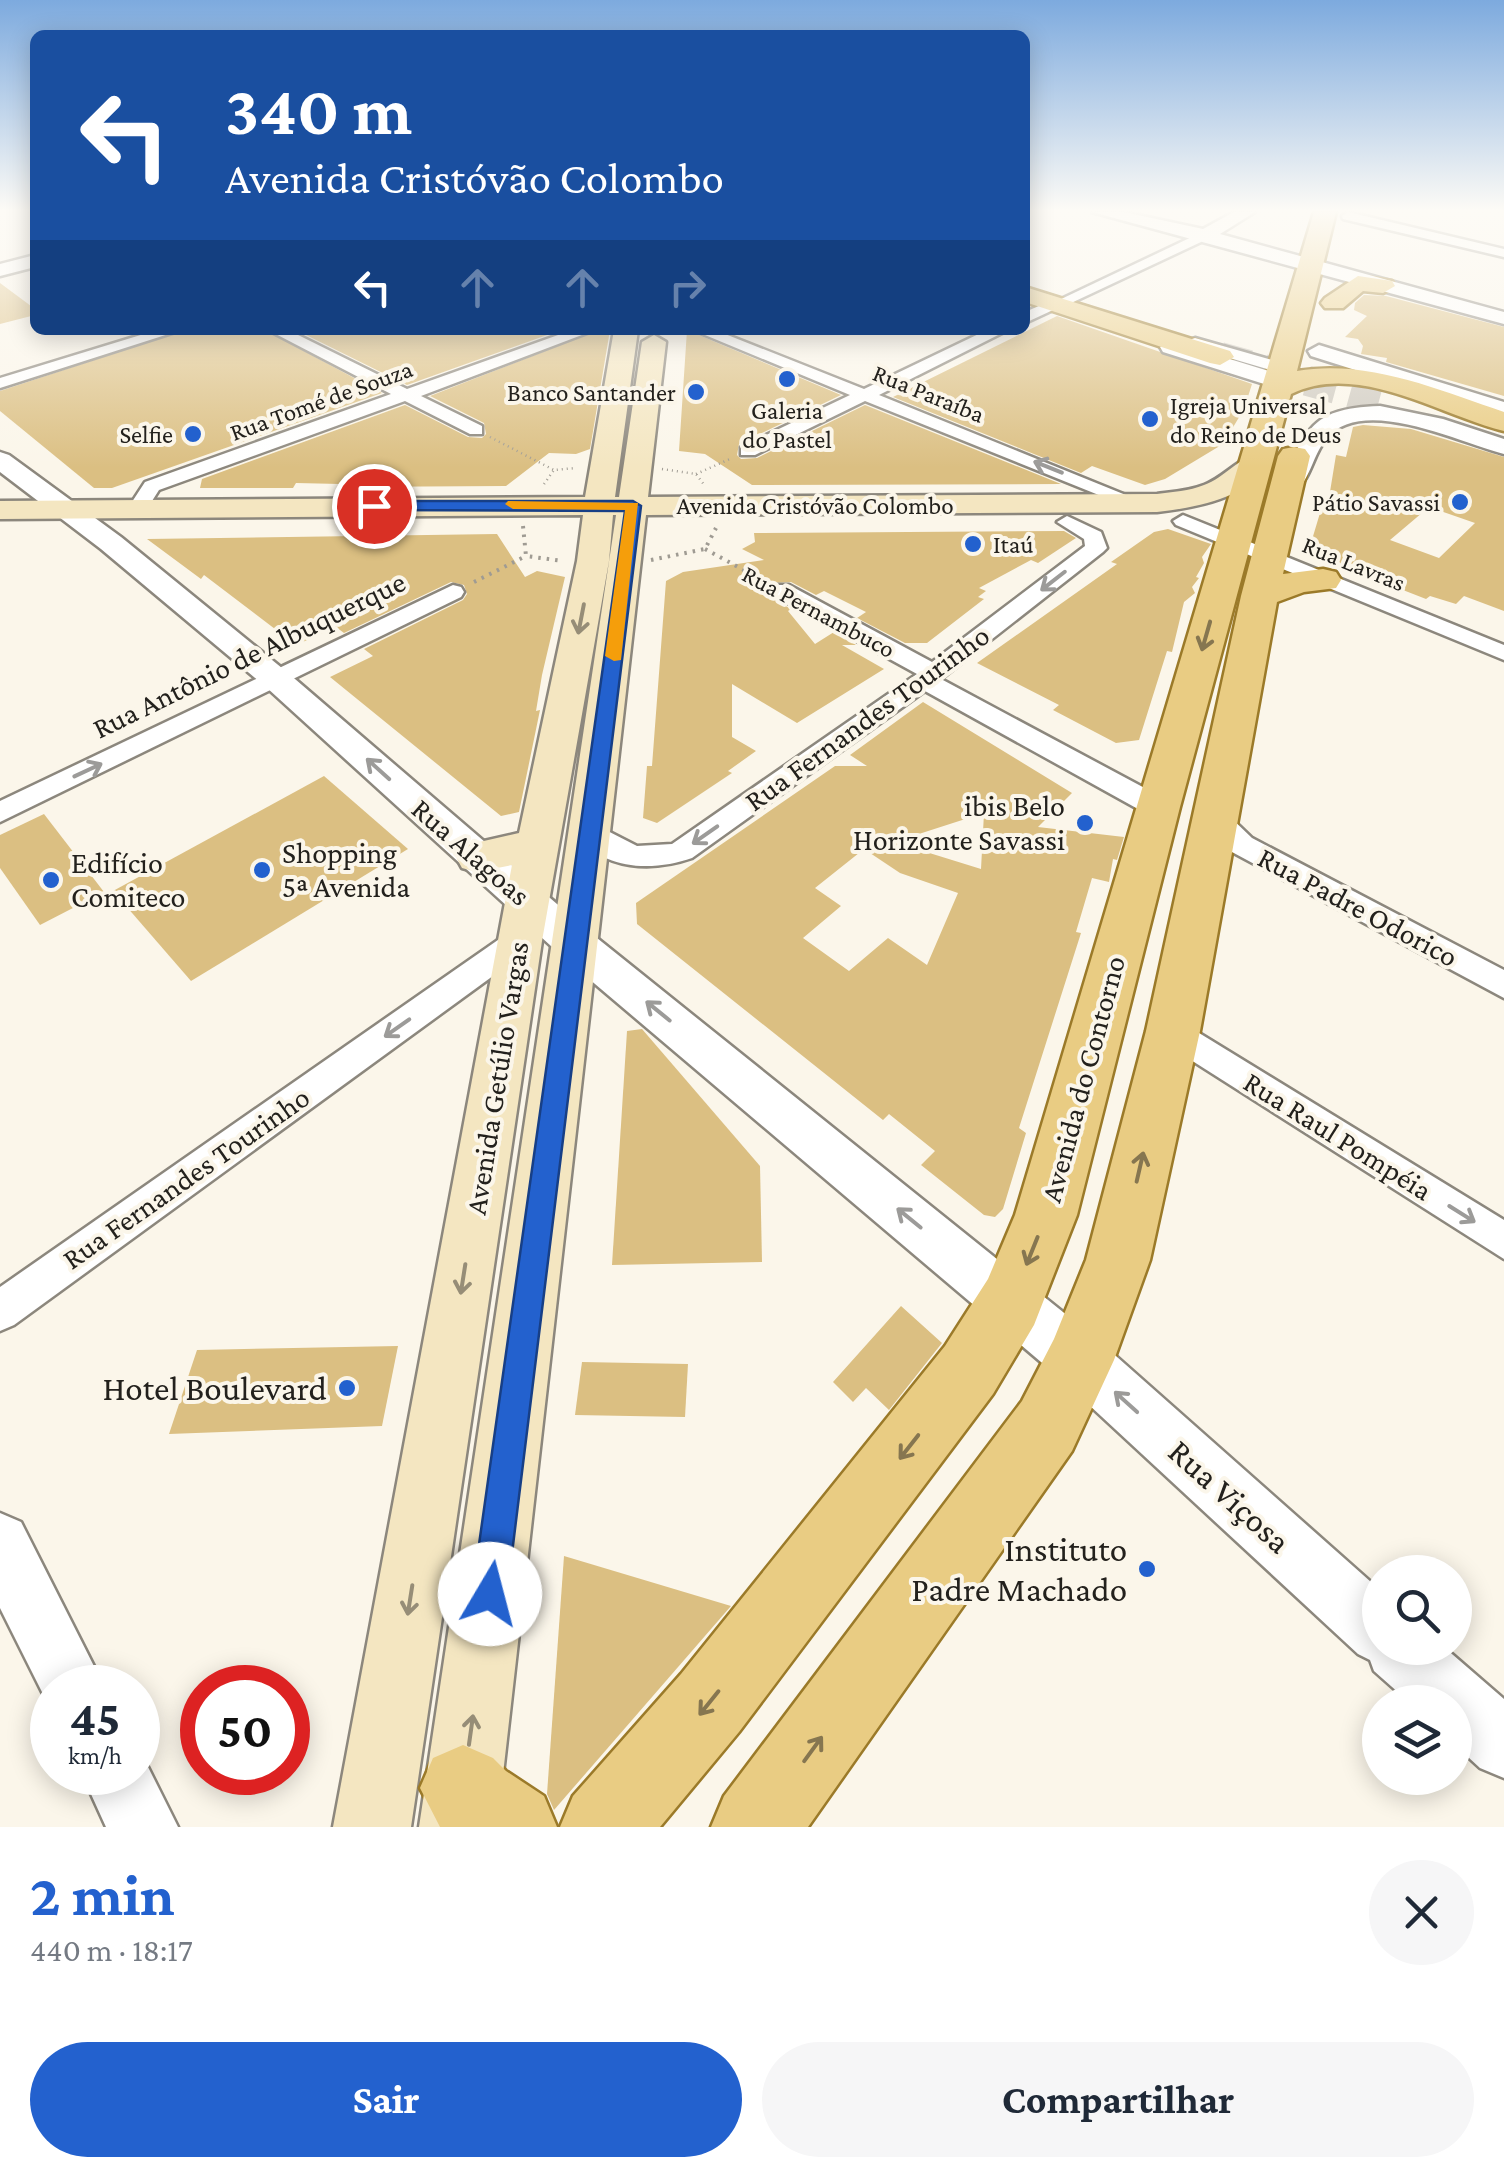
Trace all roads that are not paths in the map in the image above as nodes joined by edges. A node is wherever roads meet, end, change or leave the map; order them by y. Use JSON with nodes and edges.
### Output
{"nodes":[{"id":1,"x":1312,"y":297,"type":"edge"},
{"id":2,"x":1334,"y":297,"type":"edge"},
{"id":3,"x":1341,"y":297,"type":"edge"},
{"id":4,"x":1426,"y":297,"type":"edge"},
{"id":5,"x":1037,"y":298,"type":"edge"},
{"id":6,"x":1334,"y":303,"type":"junction"},
{"id":7,"x":1504,"y":318,"type":"edge"},
{"id":8,"x":157,"y":335,"type":"edge"},
{"id":9,"x":286,"y":335,"type":"edge"},
{"id":10,"x":572,"y":335,"type":"edge"},
{"id":11,"x":623,"y":335,"type":"edge"},
{"id":12,"x":655,"y":335,"type":"edge"},
{"id":13,"x":714,"y":335,"type":"edge"},
{"id":14,"x":990,"y":335,"type":"edge"},
{"id":15,"x":1228,"y":361,"type":"junction"},
{"id":16,"x":1316,"y":363,"type":"junction"},
{"id":17,"x":1281,"y":380,"type":"junction"},
{"id":18,"x":0,"y":383,"type":"edge"},
{"id":19,"x":409,"y":395,"type":"junction"},
{"id":20,"x":868,"y":396,"type":"junction"},
{"id":21,"x":1388,"y":403,"type":"tunnel mouth"},
{"id":22,"x":1504,"y":410,"type":"edge"},
{"id":23,"x":1306,"y":411,"type":"junction"},
{"id":24,"x":1504,"y":422,"type":"edge"},
{"id":25,"x":476,"y":430,"type":"road end"},
{"id":26,"x":1504,"y":436,"type":"edge"},
{"id":27,"x":1504,"y":448,"type":"edge"},
{"id":28,"x":748,"y":451,"type":"road end"},
{"id":29,"x":0,"y":460,"type":"edge"},
{"id":30,"x":1257,"y":462,"type":"junction"},
{"id":31,"x":1286,"y":488,"type":"junction"},
{"id":32,"x":1138,"y":504,"type":"junction"},
{"id":33,"x":145,"y":506,"type":"junction"},
{"id":34,"x":0,"y":510,"type":"edge"},
{"id":35,"x":616,"y":514,"type":"junction"},
{"id":36,"x":1066,"y":522,"type":"junction"},
{"id":37,"x":0,"y":525,"type":"edge"},
{"id":38,"x":714,"y":525,"type":"junction"},
{"id":39,"x":87,"y":526,"type":"junction"},
{"id":40,"x":1251,"y":551,"type":"junction"},
{"id":41,"x":608,"y":565,"type":"junction"},
{"id":42,"x":1323,"y":580,"type":"joint"},
{"id":43,"x":780,"y":590,"type":"road end"},
{"id":44,"x":453,"y":592,"type":"road end"},
{"id":45,"x":1504,"y":653,"type":"edge"},
{"id":46,"x":928,"y":676,"type":"junction"},
{"id":47,"x":277,"y":680,"type":"junction"},
{"id":48,"x":1156,"y":807,"type":"junction"},
{"id":49,"x":0,"y":812,"type":"edge"},
{"id":50,"x":1217,"y":821,"type":"junction"},
{"id":51,"x":592,"y":833,"type":"junction"},
{"id":52,"x":477,"y":857,"type":"joint"},
{"id":53,"x":586,"y":878,"type":"junction"},
{"id":54,"x":538,"y":902,"type":"junction"},
{"id":55,"x":1504,"y":985,"type":"edge"},
{"id":56,"x":1172,"y":1031,"type":"junction"},
{"id":57,"x":1504,"y":1240,"type":"edge"},
{"id":58,"x":1011,"y":1302,"type":"junction"},
{"id":59,"x":0,"y":1311,"type":"edge"},
{"id":60,"x":1080,"y":1360,"type":"junction"},
{"id":61,"x":0,"y":1542,"type":"edge"},
{"id":62,"x":1362,"y":1616,"type":"edge"},
{"id":63,"x":62,"y":1665,"type":"edge"},
{"id":64,"x":1417,"y":1665,"type":"edge"},
{"id":65,"x":1504,"y":1744,"type":"edge"},
{"id":66,"x":127,"y":1795,"type":"edge"},
{"id":67,"x":478,"y":1814,"type":"edge"},
{"id":68,"x":143,"y":1827,"type":"edge"},
{"id":69,"x":372,"y":1827,"type":"edge"},
{"id":70,"x":604,"y":1827,"type":"edge"},
{"id":71,"x":755,"y":1827,"type":"edge"}],
"edges":[{"from":1,"to":17,"type":"main road","name":"Avenida do Contorno"},
{"from":2,"to":6,"type":"main road","name":"Avenida do Contorno"},
{"from":3,"to":6,"type":"main road"},
{"from":4,"to":7,"type":"street"},
{"from":5,"to":15,"type":"main road"},
{"from":5,"to":15,"type":"street"},
{"from":6,"to":16,"type":"main road","name":"Avenida do Contorno"},
{"from":8,"to":18,"type":"street"},
{"from":9,"to":19,"type":"street"},
{"from":10,"to":19,"type":"street","name":"Rua Tomé de Souza"},
{"from":11,"to":35,"type":"main road","name":"Avenida Getúlio Vargas"},
{"from":12,"to":35,"type":"main road","name":"Avenida Getúlio Vargas"},
{"from":13,"to":20,"type":"street","name":"Rua Paraíba"},
{"from":14,"to":20,"type":"street"},
{"from":15,"to":17,"type":"street"},
{"from":16,"to":17,"type":"main road"},
{"from":16,"to":22,"type":"street"},
{"from":16,"to":23,"type":"main road","name":"Avenida do Contorno"},
{"from":16,"to":24,"type":"main road"},
{"from":17,"to":30,"type":"main road","name":"Avenida do Contorno"},
{"from":19,"to":25,"type":"street"},
{"from":19,"to":33,"type":"street","name":"Rua Tomé de Souza"},
{"from":20,"to":28,"type":"street"},
{"from":32,"to":20,"type":"street","name":"Rua Paraíba","one_way":true},
{"from":21,"to":26,"type":"main road"},
{"from":23,"to":26,"type":"main road"},
{"from":23,"to":31,"type":"main road","name":"Avenida do Contorno"},
{"from":27,"to":31,"type":"street"},
{"from":29,"to":39,"type":"street","name":"Rua Alagoas"},
{"from":30,"to":32,"type":"main road","name":"Avenida Cristóvão Colombo"},
{"from":30,"to":40,"type":"main road","name":"Avenida do Contorno"},
{"from":31,"to":40,"type":"main road","name":"Avenida do Contorno"},
{"from":31,"to":40,"type":"main road"},
{"from":32,"to":38,"type":"main road","name":"Avenida Cristóvão Colombo"},
{"from":33,"to":35,"type":"main road","name":"Avenida Cristóvão Colombo"},
{"from":33,"to":39,"type":"main road","name":"Avenida Cristóvão Colombo"},
{"from":33,"to":39,"type":"main road"},
{"from":34,"to":39,"type":"main road","name":"Avenida Cristóvão Colombo"},
{"from":35,"to":38,"type":"main road","name":"Avenida Cristóvão Colombo"},
{"from":35,"to":41,"type":"main road","name":"Avenida Getúlio Vargas"},
{"from":36,"to":38,"type":"main road","name":"Avenida Cristóvão Colombo"},
{"from":36,"to":40,"type":"main road","name":"Avenida Cristóvão Colombo"},
{"from":36,"to":46,"type":"street","name":"Rua Fernandes Tourinho","one_way":true},
{"from":37,"to":39,"type":"main road","name":"Avenida Cristóvão Colombo"},
{"from":39,"to":47,"type":"street","name":"Rua Alagoas"},
{"from":40,"to":42,"type":"main road"},
{"from":40,"to":48,"type":"main road","name":"Avenida do Contorno","one_way":true},
{"from":40,"to":50,"type":"main road","name":"Avenida do Contorno"},
{"from":41,"to":51,"type":"main road","name":"Avenida Getúlio Vargas"},
{"from":41,"to":54,"type":"main road","name":"Avenida Getúlio Vargas","one_way":true},
{"from":42,"to":45,"type":"street","name":"Rua Lavras"},
{"from":43,"to":46,"type":"street","name":"Rua Pernambuco"},
{"from":44,"to":47,"type":"street","name":"Rua Antônio de Albuquerque"},
{"from":46,"to":48,"type":"street","name":"Rua Pernambuco"},
{"from":46,"to":51,"type":"street","name":"Rua Fernandes Tourinho","one_way":true},
{"from":49,"to":47,"type":"street","name":"Rua Antônio de Albuquerque","one_way":true},
{"from":52,"to":47,"type":"street","name":"Rua Alagoas","one_way":true},
{"from":48,"to":58,"type":"main road","name":"Avenida do Contorno","one_way":true},
{"from":50,"to":55,"type":"street","name":"Rua Padre Odorico"},
{"from":50,"to":56,"type":"main road","name":"Avenida do Contorno"},
{"from":51,"to":53,"type":"main road","name":"Avenida Getúlio Vargas"},
{"from":52,"to":54,"type":"main road"},
{"from":53,"to":54,"type":"main road","name":"Avenida Getúlio Vargas"},
{"from":53,"to":54,"type":"main road"},
{"from":58,"to":54,"type":"street","one_way":true},
{"from":54,"to":59,"type":"street","name":"Rua Fernandes Tourinho","one_way":true},
{"from":67,"to":54,"type":"main road","name":"Avenida Getúlio Vargas","one_way":true},
{"from":54,"to":69,"type":"main road","name":"Avenida Getúlio Vargas","one_way":true},
{"from":56,"to":57,"type":"street","name":"Rua Raul Pompéia","one_way":true},
{"from":60,"to":56,"type":"main road","name":"Avenida do Contorno","one_way":true},
{"from":58,"to":60,"type":"street"},
{"from":58,"to":70,"type":"main road","name":"Avenida do Contorno","one_way":true},
{"from":62,"to":60,"type":"street","name":"Rua Viçosa","one_way":true},
{"from":71,"to":60,"type":"main road","name":"Avenida do Contorno","one_way":true},
{"from":61,"to":63,"type":"street"},
{"from":64,"to":65,"type":"street"},
{"from":66,"to":68,"type":"street"}]}
